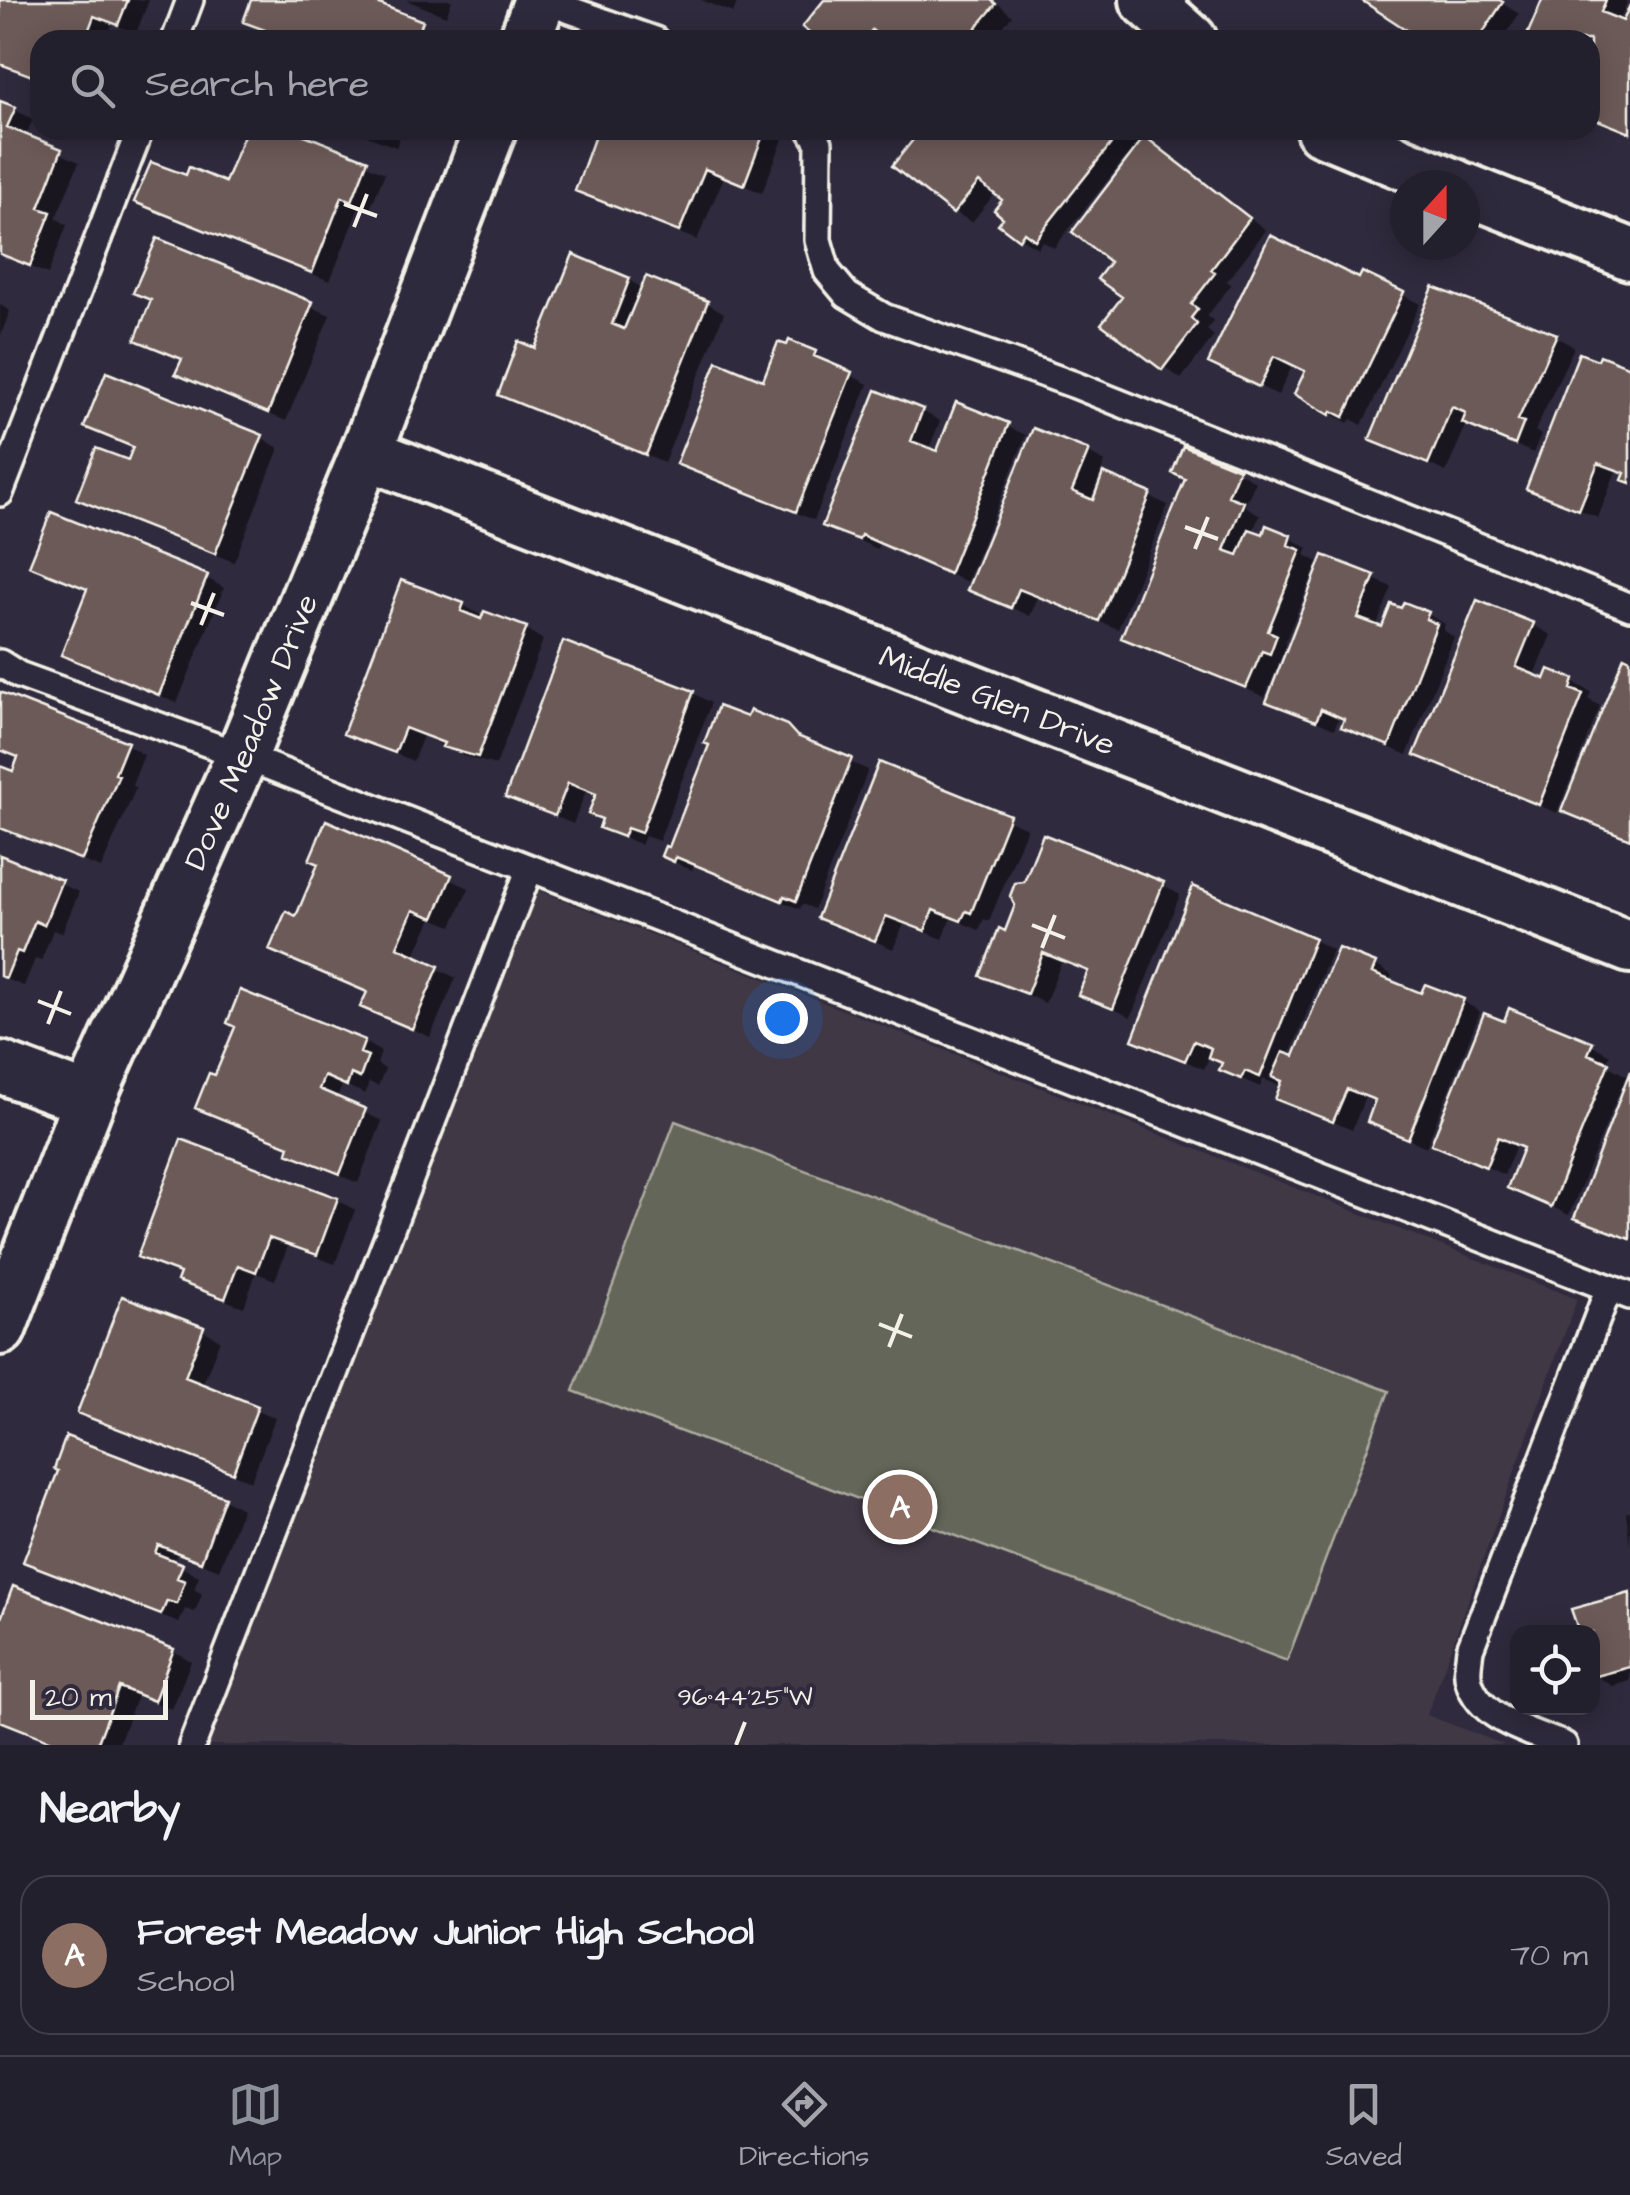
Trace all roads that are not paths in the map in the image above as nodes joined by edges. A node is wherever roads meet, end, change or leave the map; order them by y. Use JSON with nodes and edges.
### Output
{"nodes":[{"id":1,"x":190,"y":0,"type":"edge"},
{"id":2,"x":541,"y":0,"type":"edge"},
{"id":3,"x":1146,"y":0,"type":"edge"},
{"id":4,"x":179,"y":30,"type":"edge"},
{"id":5,"x":529,"y":30,"type":"edge"},
{"id":6,"x":626,"y":30,"type":"edge"},
{"id":7,"x":1179,"y":30,"type":"edge"},
{"id":8,"x":136,"y":140,"type":"edge"},
{"id":9,"x":486,"y":140,"type":"edge"},
{"id":10,"x":817,"y":140,"type":"edge"},
{"id":11,"x":1346,"y":140,"type":"edge"},
{"id":12,"x":1419,"y":170,"type":"edge"},
{"id":13,"x":1480,"y":195,"type":"edge"},
{"id":14,"x":1630,"y":254,"type":"edge"},
{"id":15,"x":366,"y":453,"type":"junction"},
{"id":16,"x":0,"y":493,"type":"edge"},
{"id":17,"x":1630,"y":608,"type":"edge"},
{"id":18,"x":0,"y":663,"type":"edge"},
{"id":19,"x":242,"y":756,"type":"junction"},
{"id":20,"x":530,"y":868,"type":"junction"},
{"id":21,"x":1630,"y":947,"type":"edge"},
{"id":22,"x":0,"y":1066,"type":"edge"},
{"id":23,"x":89,"y":1100,"type":"junction"},
{"id":24,"x":1620,"y":1292,"type":"edge"},
{"id":25,"x":0,"y":1328,"type":"edge"},
{"id":26,"x":192,"y":1745,"type":"edge"},
{"id":27,"x":1564,"y":1745,"type":"edge"}],
"edges":[{"from":1,"to":4,"type":"lane"},
{"from":2,"to":5,"type":"street"},
{"from":2,"to":6,"type":"lane"},
{"from":3,"to":7,"type":"street"},
{"from":8,"to":16,"type":"lane"},
{"from":9,"to":15,"type":"street","name":"Dove Meadow Drive"},
{"from":10,"to":17,"type":"lane"},
{"from":11,"to":12,"type":"street"},
{"from":13,"to":14,"type":"street"},
{"from":15,"to":19,"type":"street","name":"Dove Meadow Drive"},
{"from":15,"to":21,"type":"street","name":"Middle Glen Drive"},
{"from":18,"to":19,"type":"lane"},
{"from":19,"to":20,"type":"lane"},
{"from":19,"to":23,"type":"street","name":"Dove Meadow Drive"},
{"from":20,"to":24,"type":"lane"},
{"from":20,"to":26,"type":"lane"},
{"from":22,"to":23,"type":"street"},
{"from":23,"to":25,"type":"street","name":"Dove Meadow Drive"},
{"from":24,"to":27,"type":"lane"}]}
